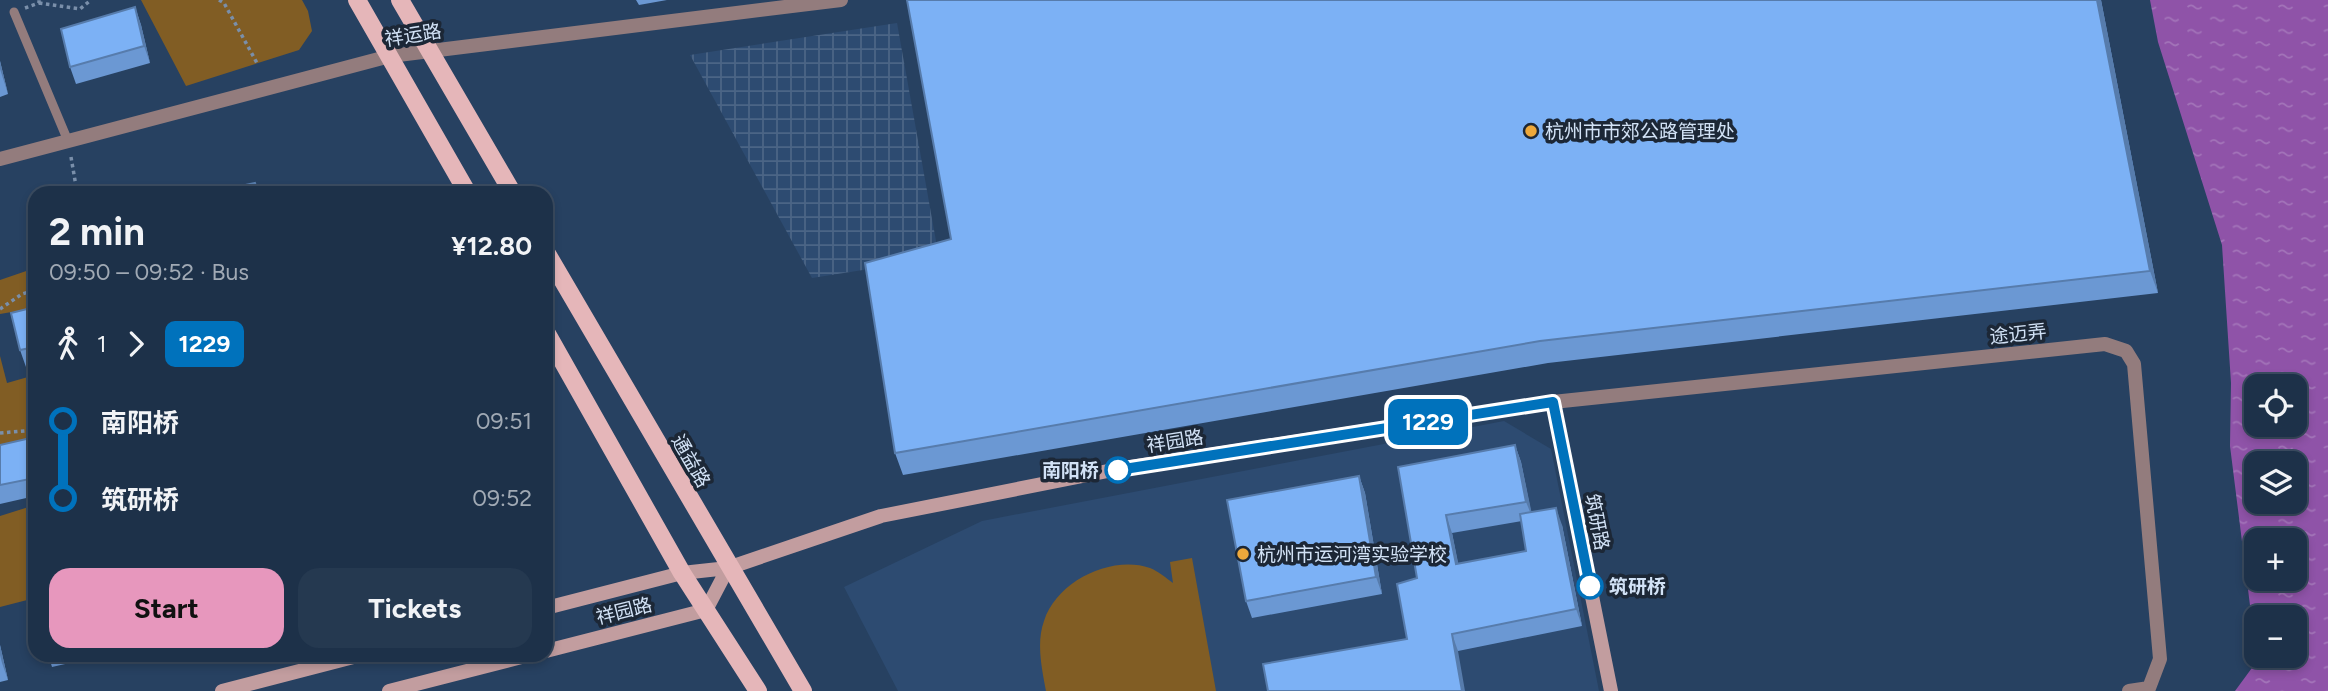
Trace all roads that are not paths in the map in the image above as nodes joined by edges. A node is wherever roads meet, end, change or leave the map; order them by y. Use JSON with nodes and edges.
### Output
{"nodes":[{"id":1,"x":357,"y":0,"type":"edge"},
{"id":2,"x":400,"y":0,"type":"edge"},
{"id":3,"x":841,"y":0,"type":"edge"},
{"id":4,"x":14,"y":12,"type":"dead end"},
{"id":5,"x":430,"y":50,"type":"junction"},
{"id":6,"x":390,"y":56,"type":"junction"},
{"id":7,"x":68,"y":141,"type":"junction"},
{"id":8,"x":0,"y":159,"type":"edge"},
{"id":9,"x":464,"y":186,"type":"edge"},
{"id":10,"x":509,"y":186,"type":"edge"},
{"id":11,"x":553,"y":264,"type":"edge"},
{"id":12,"x":553,"y":344,"type":"edge"},
{"id":13,"x":1553,"y":402,"type":"junction"},
{"id":14,"x":729,"y":568,"type":"junction"},
{"id":15,"x":682,"y":573,"type":"junction"},
{"id":16,"x":553,"y":606,"type":"edge"},
{"id":17,"x":706,"y":610,"type":"junction"},
{"id":18,"x":553,"y":649,"type":"edge"},
{"id":19,"x":334,"y":662,"type":"edge"},
{"id":20,"x":502,"y":662,"type":"edge"},
{"id":21,"x":222,"y":691,"type":"edge"},
{"id":22,"x":389,"y":691,"type":"edge"},
{"id":23,"x":758,"y":691,"type":"edge"},
{"id":24,"x":803,"y":691,"type":"edge"},
{"id":25,"x":1611,"y":691,"type":"edge"},
{"id":26,"x":2129,"y":691,"type":"edge"}],
"edges":[{"from":1,"to":6,"type":"main road"},
{"from":2,"to":5,"type":"main road"},
{"from":3,"to":5,"type":"street","name":"祥运路"},
{"from":4,"to":7,"type":"lane"},
{"from":5,"to":6,"type":"street","name":"祥运路"},
{"from":5,"to":10,"type":"main road"},
{"from":6,"to":7,"type":"street","name":"祥运路"},
{"from":6,"to":9,"type":"main road"},
{"from":7,"to":8,"type":"street","name":"祥运路"},
{"from":11,"to":14,"type":"main road","name":"通益路"},
{"from":12,"to":15,"type":"main road"},
{"from":13,"to":14,"type":"street","name":"祥园路"},
{"from":13,"to":25,"type":"street","name":"筑研路"},
{"from":13,"to":26,"type":"street","name":"途迈弄"},
{"from":14,"to":15,"type":"street","name":"祥园路"},
{"from":14,"to":17,"type":"street"},
{"from":14,"to":24,"type":"main road","name":"通益路"},
{"from":15,"to":16,"type":"street","name":"祥园路"},
{"from":15,"to":17,"type":"main road"},
{"from":17,"to":18,"type":"street","name":"祥园路"},
{"from":17,"to":23,"type":"main road"},
{"from":19,"to":21,"type":"street"},
{"from":20,"to":22,"type":"street"}]}
